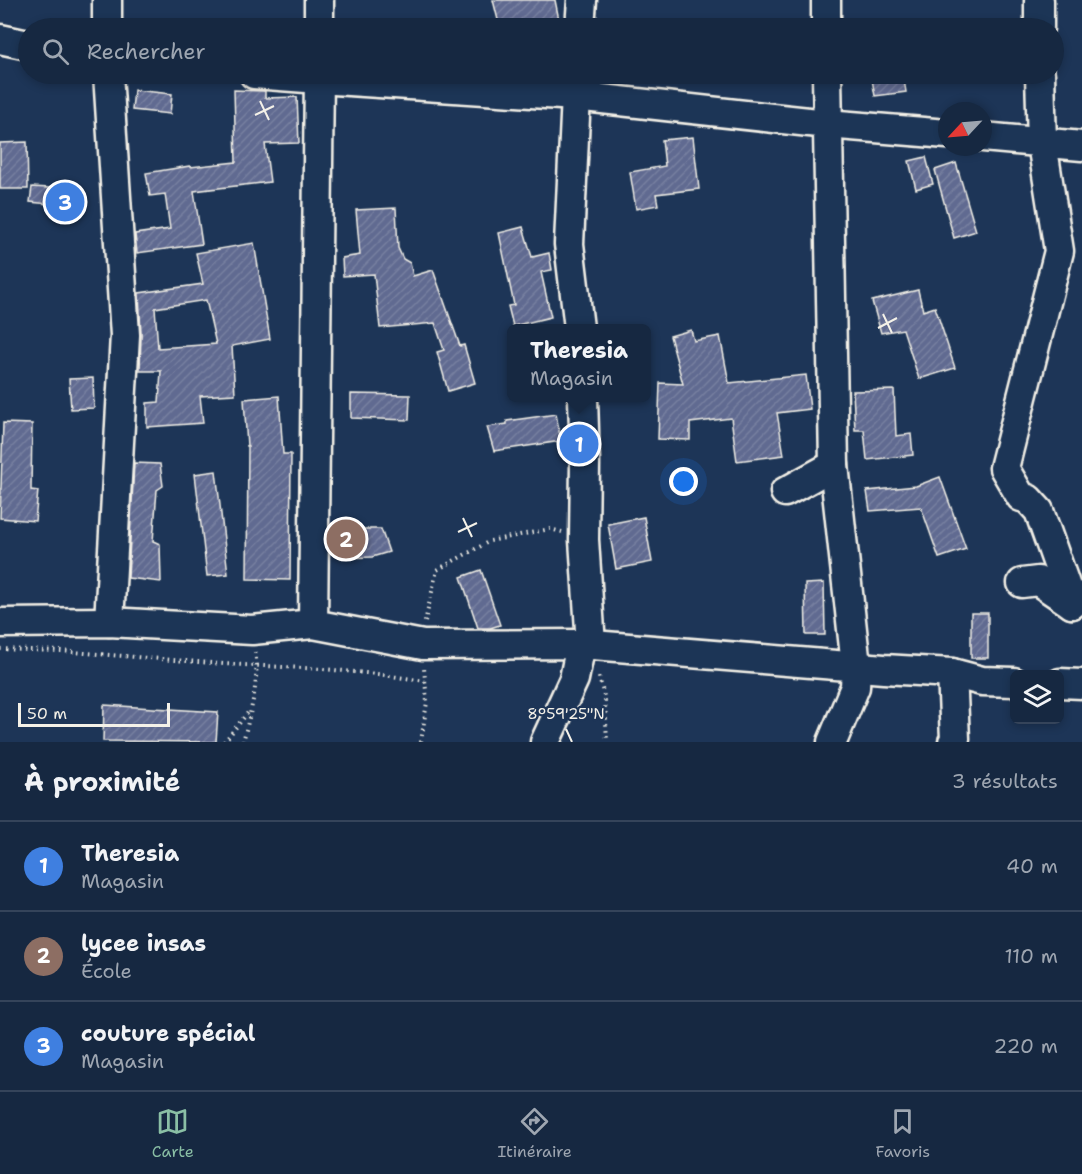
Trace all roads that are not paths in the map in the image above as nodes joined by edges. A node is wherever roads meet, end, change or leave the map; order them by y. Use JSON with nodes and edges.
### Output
{"nodes":[{"id":1,"x":107,"y":0,"type":"edge"},
{"id":2,"x":320,"y":0,"type":"edge"},
{"id":3,"x":582,"y":0,"type":"edge"},
{"id":4,"x":826,"y":0,"type":"edge"},
{"id":5,"x":1039,"y":0,"type":"edge"},
{"id":6,"x":107,"y":18,"type":"edge"},
{"id":7,"x":319,"y":18,"type":"edge"},
{"id":8,"x":581,"y":18,"type":"edge"},
{"id":9,"x":826,"y":18,"type":"edge"},
{"id":10,"x":1039,"y":18,"type":"edge"},
{"id":11,"x":0,"y":39,"type":"edge"},
{"id":12,"x":18,"y":43,"type":"edge"},
{"id":13,"x":109,"y":84,"type":"edge"},
{"id":14,"x":319,"y":84,"type":"edge"},
{"id":15,"x":547,"y":84,"type":"edge"},
{"id":16,"x":826,"y":84,"type":"edge"},
{"id":17,"x":1040,"y":84,"type":"edge"},
{"id":18,"x":576,"y":85,"type":"edge"},
{"id":19,"x":827,"y":124,"type":"junction"},
{"id":20,"x":938,"y":133,"type":"edge"},
{"id":21,"x":992,"y":138,"type":"edge"},
{"id":22,"x":1042,"y":142,"type":"junction"},
{"id":23,"x":1082,"y":146,"type":"edge"},
{"id":24,"x":579,"y":324,"type":"edge"},
{"id":25,"x":583,"y":402,"type":"edge"},
{"id":26,"x":834,"y":465,"type":"junction"},
{"id":27,"x":785,"y":492,"type":"dead end"},
{"id":28,"x":1022,"y":584,"type":"dead end"},
{"id":29,"x":1077,"y":600,"type":"edge"},
{"id":30,"x":109,"y":622,"type":"junction"},
{"id":31,"x":0,"y":623,"type":"edge"},
{"id":32,"x":313,"y":624,"type":"junction"},
{"id":33,"x":586,"y":645,"type":"junction"},
{"id":34,"x":856,"y":666,"type":"junction"},
{"id":35,"x":952,"y":673,"type":"junction"},
{"id":36,"x":1010,"y":682,"type":"edge"},
{"id":37,"x":1064,"y":683,"type":"edge"},
{"id":38,"x":1082,"y":684,"type":"edge"},
{"id":39,"x":545,"y":742,"type":"edge"},
{"id":40,"x":832,"y":742,"type":"edge"},
{"id":41,"x":953,"y":742,"type":"edge"}],
"edges":[{"from":1,"to":6,"type":"street"},
{"from":2,"to":7,"type":"street"},
{"from":3,"to":8,"type":"street"},
{"from":4,"to":9,"type":"street"},
{"from":5,"to":10,"type":"street"},
{"from":11,"to":12,"type":"street"},
{"from":13,"to":30,"type":"street"},
{"from":14,"to":32,"type":"street"},
{"from":15,"to":18,"type":"street"},
{"from":16,"to":19,"type":"street"},
{"from":17,"to":22,"type":"street"},
{"from":18,"to":19,"type":"street"},
{"from":18,"to":24,"type":"street"},
{"from":19,"to":20,"type":"street"},
{"from":19,"to":26,"type":"street"},
{"from":21,"to":22,"type":"street"},
{"from":22,"to":23,"type":"street"},
{"from":22,"to":29,"type":"street"},
{"from":25,"to":33,"type":"street"},
{"from":26,"to":27,"type":"street"},
{"from":26,"to":34,"type":"street"},
{"from":28,"to":29,"type":"street"},
{"from":30,"to":31,"type":"street"},
{"from":30,"to":32,"type":"street"},
{"from":32,"to":33,"type":"street"},
{"from":33,"to":34,"type":"street"},
{"from":33,"to":39,"type":"street"},
{"from":34,"to":35,"type":"street"},
{"from":34,"to":40,"type":"street"},
{"from":35,"to":36,"type":"street"},
{"from":35,"to":41,"type":"street"},
{"from":37,"to":38,"type":"street"}]}
